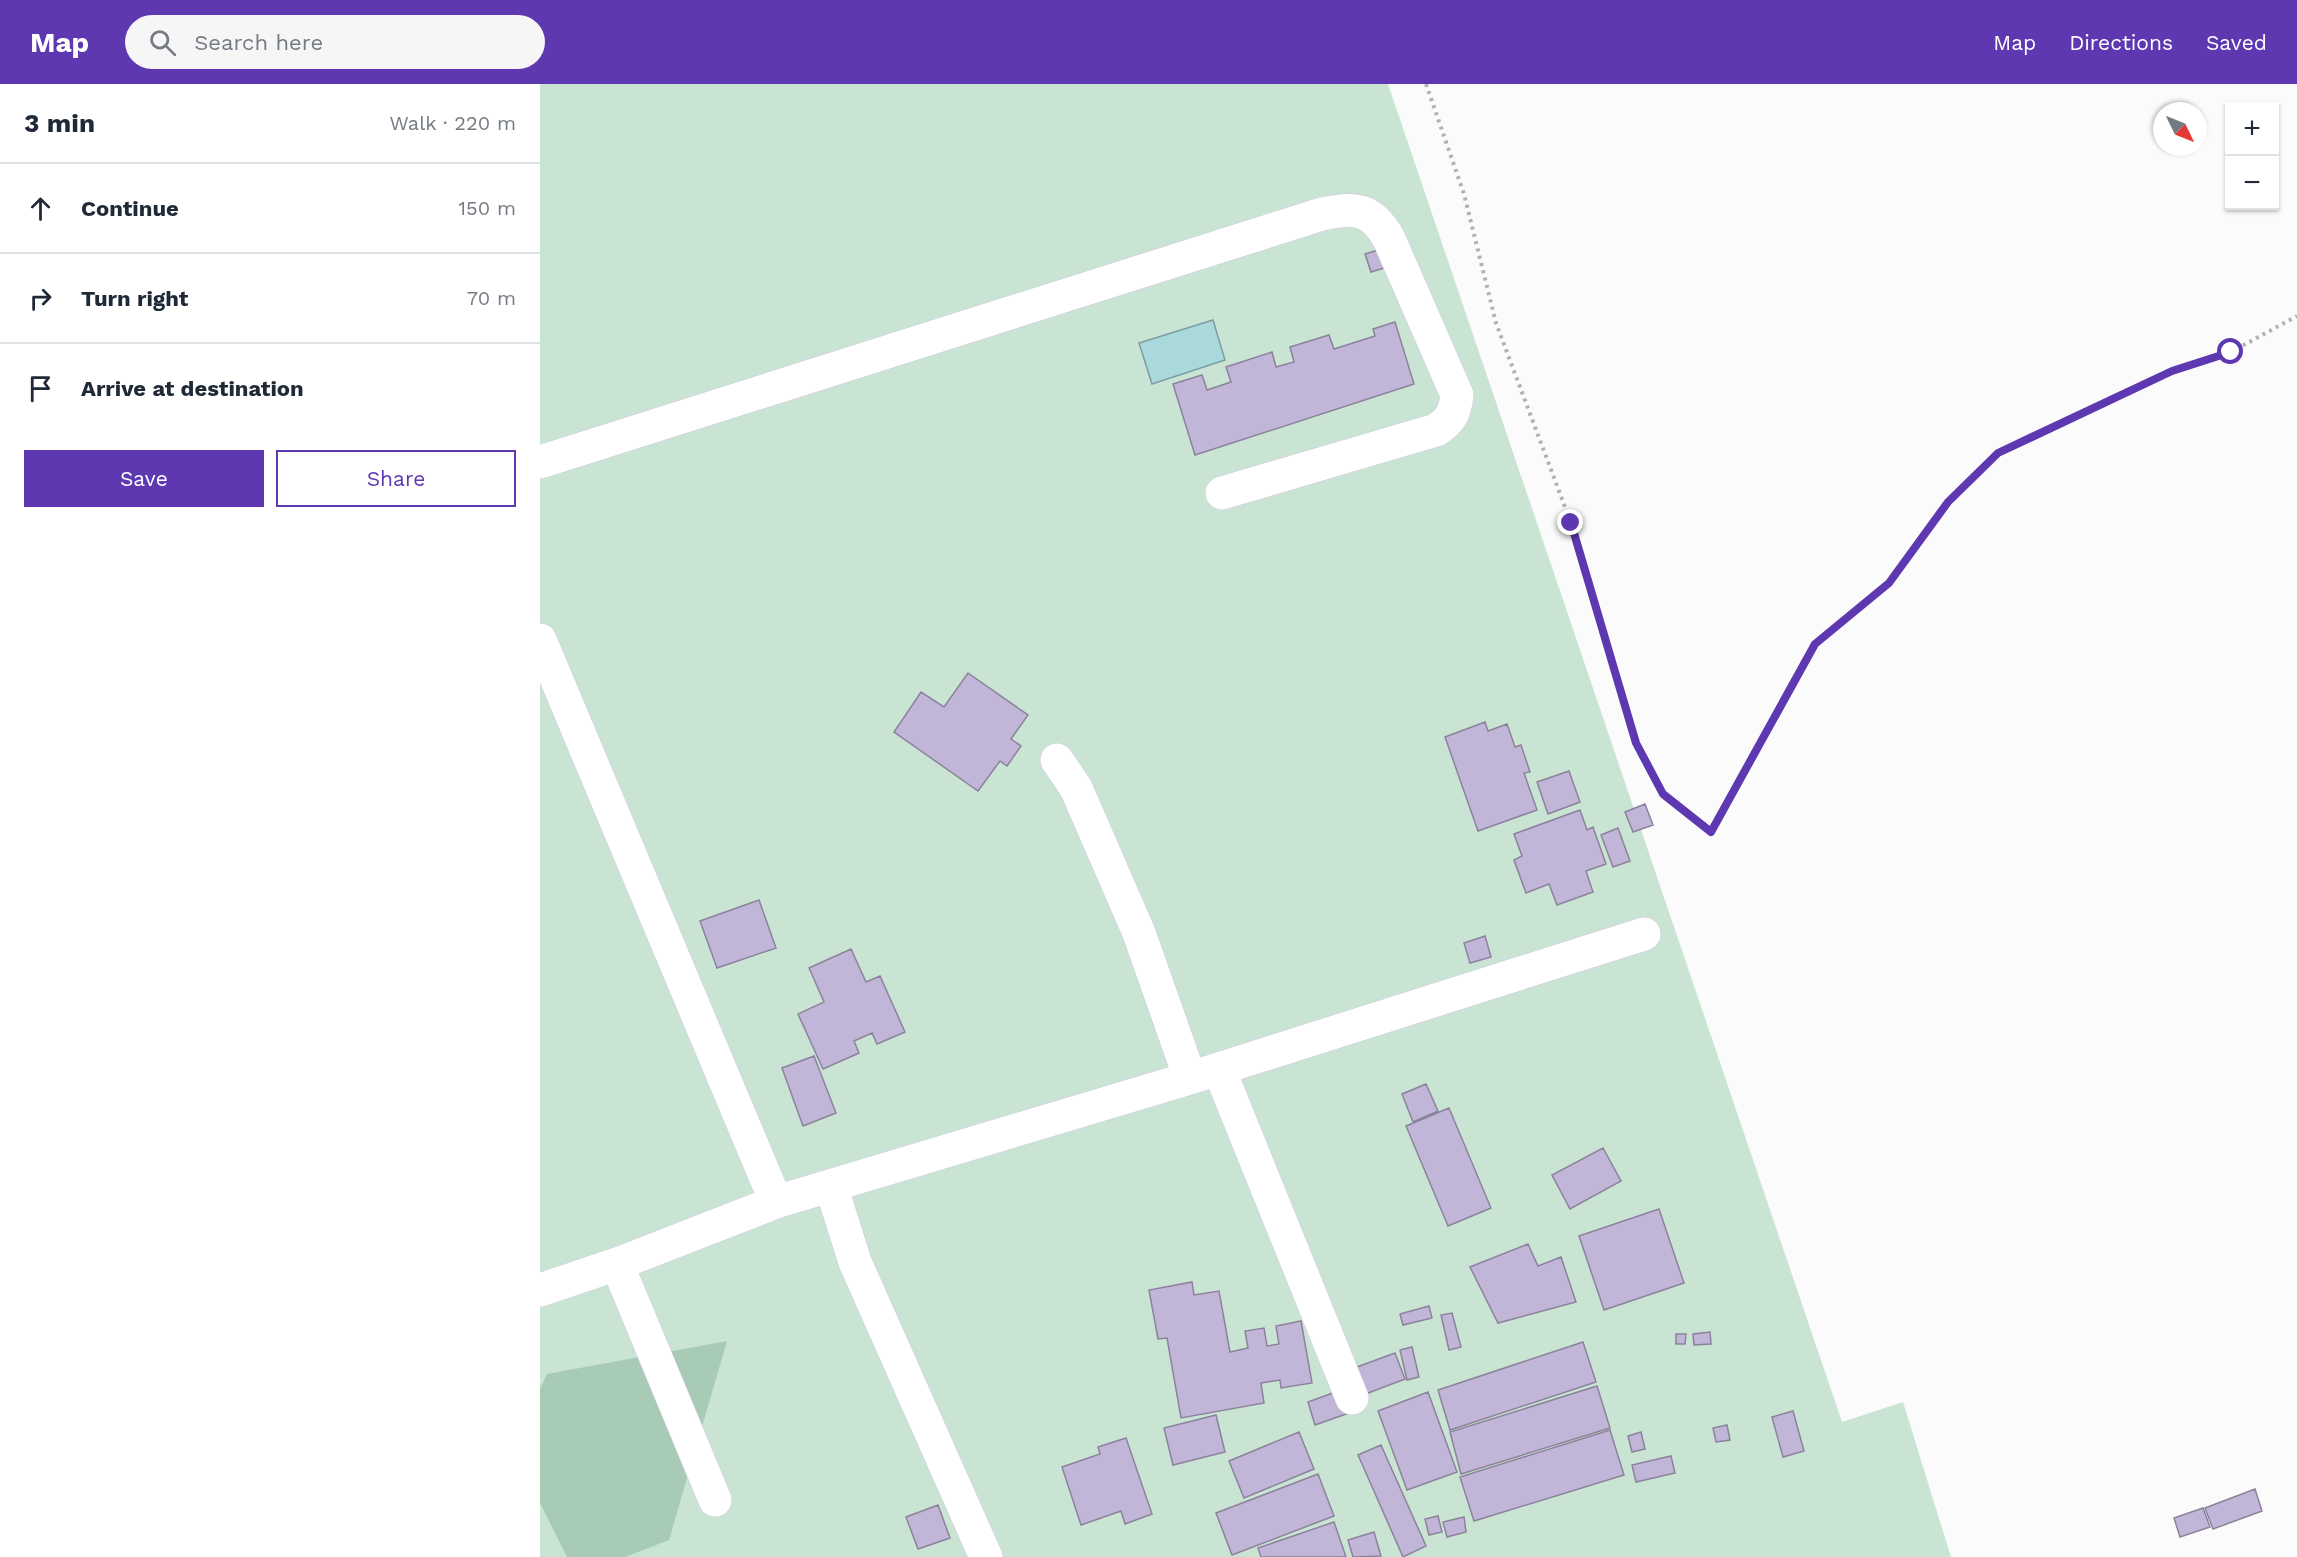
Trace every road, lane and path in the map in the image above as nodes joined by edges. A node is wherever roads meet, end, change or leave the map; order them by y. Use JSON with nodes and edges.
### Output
{"nodes":[{"id":1,"x":1426,"y":84,"type":"edge"},
{"id":2,"x":2297,"y":316,"type":"edge"},
{"id":3,"x":540,"y":462,"type":"edge"},
{"id":4,"x":1222,"y":494,"type":"dead end"},
{"id":5,"x":540,"y":640,"type":"edge"},
{"id":6,"x":1057,"y":760,"type":"dead end"},
{"id":7,"x":1644,"y":934,"type":"dead end"},
{"id":8,"x":1205,"y":1074,"type":"junction"},
{"id":9,"x":831,"y":1186,"type":"junction"},
{"id":10,"x":776,"y":1202,"type":"junction"},
{"id":11,"x":617,"y":1264,"type":"junction"},
{"id":12,"x":540,"y":1290,"type":"edge"},
{"id":13,"x":1352,"y":1398,"type":"dead end"},
{"id":14,"x":715,"y":1500,"type":"dead end"},
{"id":15,"x":986,"y":1557,"type":"edge"}],
"edges":[{"from":1,"to":2,"type":"path"},
{"from":3,"to":4,"type":"street"},
{"from":5,"to":10,"type":"street"},
{"from":6,"to":8,"type":"street"},
{"from":7,"to":8,"type":"street"},
{"from":8,"to":9,"type":"street"},
{"from":8,"to":13,"type":"street"},
{"from":9,"to":10,"type":"street"},
{"from":9,"to":15,"type":"street"},
{"from":10,"to":11,"type":"street"},
{"from":11,"to":12,"type":"street"},
{"from":11,"to":14,"type":"street"}]}
